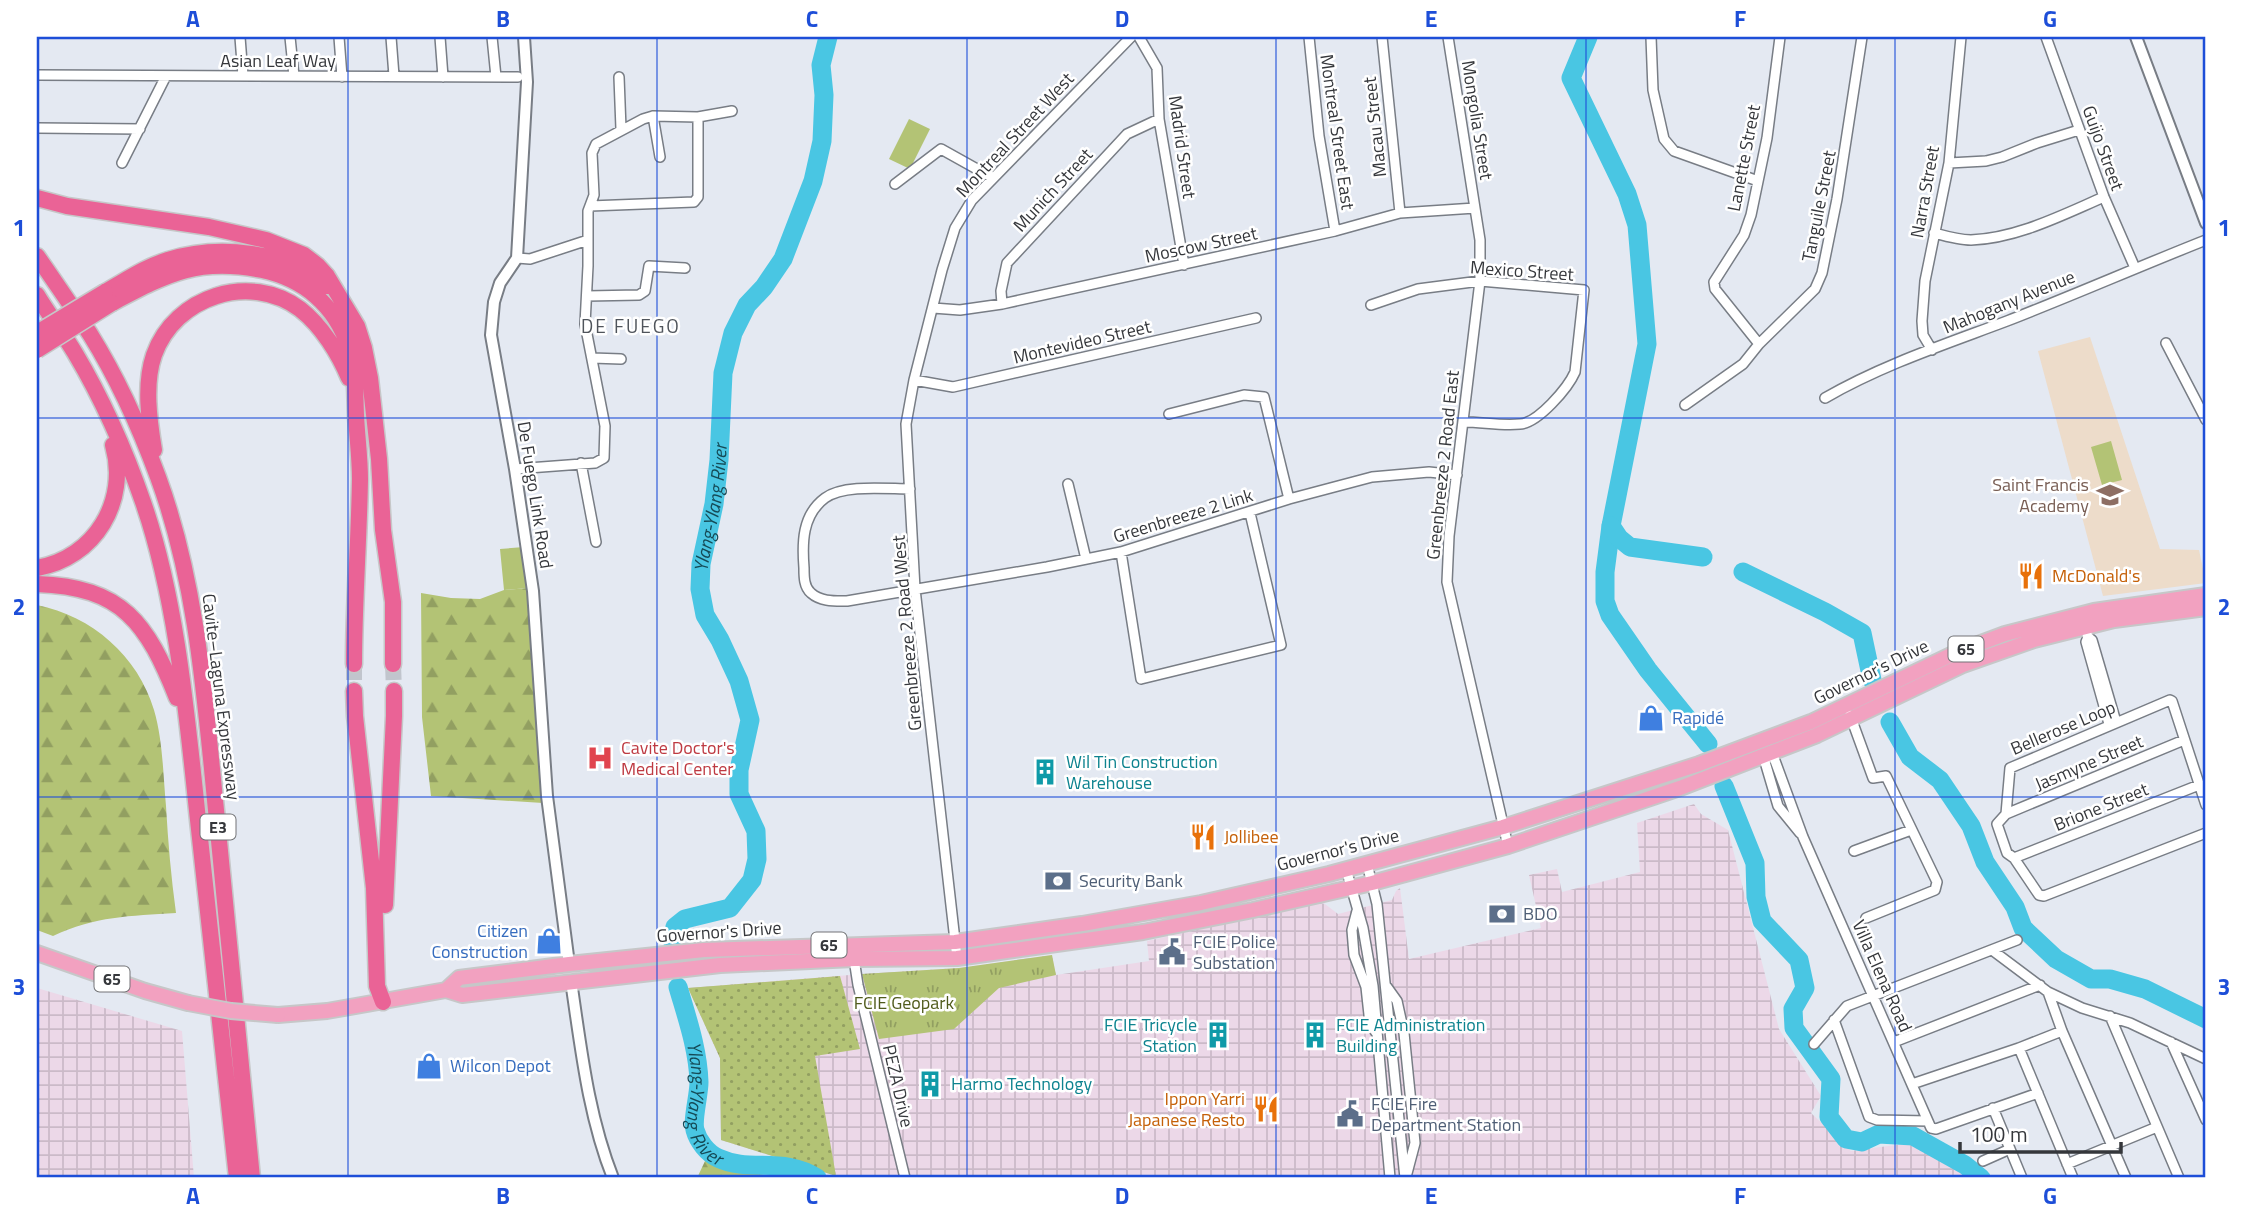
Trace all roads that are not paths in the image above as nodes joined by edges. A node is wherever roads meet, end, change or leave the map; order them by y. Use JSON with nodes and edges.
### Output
{"nodes":[{"id":1,"x":240,"y":37,"type":"edge"},
{"id":2,"x":290,"y":37,"type":"edge"},
{"id":3,"x":339,"y":37,"type":"edge"},
{"id":4,"x":391,"y":37,"type":"edge"},
{"id":5,"x":440,"y":37,"type":"edge"},
{"id":6,"x":492,"y":37,"type":"edge"},
{"id":7,"x":524,"y":37,"type":"edge"},
{"id":8,"x":1131,"y":37,"type":"edge"},
{"id":9,"x":1139,"y":37,"type":"edge"},
{"id":10,"x":1309,"y":37,"type":"edge"},
{"id":11,"x":1382,"y":37,"type":"edge"},
{"id":12,"x":1448,"y":37,"type":"edge"},
{"id":13,"x":1651,"y":37,"type":"edge"},
{"id":14,"x":1780,"y":37,"type":"edge"},
{"id":15,"x":1861,"y":37,"type":"edge"},
{"id":16,"x":1961,"y":37,"type":"edge"},
{"id":17,"x":2046,"y":37,"type":"edge"},
{"id":18,"x":2136,"y":37,"type":"edge"},
{"id":19,"x":37,"y":75,"type":"edge"},
{"id":20,"x":166,"y":76,"type":"junction"},
{"id":21,"x":243,"y":76,"type":"junction"},
{"id":22,"x":294,"y":76,"type":"junction"},
{"id":23,"x":394,"y":76,"type":"junction"},
{"id":24,"x":342,"y":77,"type":"junction"},
{"id":25,"x":443,"y":77,"type":"junction"},
{"id":26,"x":496,"y":77,"type":"junction"},
{"id":27,"x":519,"y":77,"type":"dead end"},
{"id":28,"x":619,"y":78,"type":"dead end"},
{"id":29,"x":733,"y":111,"type":"dead end"},
{"id":30,"x":653,"y":116,"type":"junction"},
{"id":31,"x":698,"y":117,"type":"junction"},
{"id":32,"x":1159,"y":119,"type":"junction"},
{"id":33,"x":37,"y":128,"type":"edge"},
{"id":34,"x":140,"y":129,"type":"junction"},
{"id":35,"x":621,"y":129,"type":"junction"},
{"id":36,"x":2079,"y":130,"type":"junction"},
{"id":37,"x":660,"y":157,"type":"dead end"},
{"id":38,"x":122,"y":163,"type":"dead end"},
{"id":39,"x":1949,"y":163,"type":"junction"},
{"id":40,"x":993,"y":178,"type":"junction"},
{"id":41,"x":1758,"y":181,"type":"junction"},
{"id":42,"x":895,"y":184,"type":"dead end"},
{"id":43,"x":2104,"y":197,"type":"junction"},
{"id":44,"x":37,"y":198,"type":"edge"},
{"id":45,"x":590,"y":206,"type":"junction"},
{"id":46,"x":1475,"y":208,"type":"junction"},
{"id":47,"x":1401,"y":213,"type":"junction"},
{"id":48,"x":2206,"y":223,"type":"edge"},
{"id":49,"x":1335,"y":231,"type":"junction"},
{"id":50,"x":1934,"y":233,"type":"junction"},
{"id":51,"x":588,"y":240,"type":"junction"},
{"id":52,"x":2206,"y":240,"type":"edge"},
{"id":53,"x":37,"y":256,"type":"edge"},
{"id":54,"x":517,"y":258,"type":"junction"},
{"id":55,"x":1184,"y":265,"type":"junction"},
{"id":56,"x":685,"y":268,"type":"dead end"},
{"id":57,"x":2135,"y":268,"type":"junction"},
{"id":58,"x":1480,"y":281,"type":"junction"},
{"id":59,"x":37,"y":295,"type":"edge"},
{"id":60,"x":587,"y":296,"type":"junction"},
{"id":61,"x":108,"y":298,"type":"junction"},
{"id":62,"x":1002,"y":304,"type":"junction"},
{"id":63,"x":345,"y":306,"type":"junction"},
{"id":64,"x":1371,"y":306,"type":"dead end"},
{"id":65,"x":933,"y":308,"type":"junction"},
{"id":66,"x":1256,"y":318,"type":"dead end"},
{"id":67,"x":37,"y":333,"type":"edge"},
{"id":68,"x":2166,"y":343,"type":"dead end"},
{"id":69,"x":1759,"y":344,"type":"junction"},
{"id":70,"x":37,"y":350,"type":"edge"},
{"id":71,"x":1932,"y":350,"type":"junction"},
{"id":72,"x":592,"y":358,"type":"junction"},
{"id":73,"x":621,"y":359,"type":"dead end"},
{"id":74,"x":914,"y":380,"type":"junction"},
{"id":75,"x":95,"y":389,"type":"junction"},
{"id":76,"x":1825,"y":398,"type":"dead end"},
{"id":77,"x":355,"y":399,"type":"junction"},
{"id":78,"x":1685,"y":405,"type":"dead end"},
{"id":79,"x":1169,"y":414,"type":"dead end"},
{"id":80,"x":2206,"y":420,"type":"edge"},
{"id":81,"x":1464,"y":422,"type":"junction"},
{"id":82,"x":581,"y":463,"type":"junction"},
{"id":83,"x":515,"y":469,"type":"junction"},
{"id":84,"x":1457,"y":475,"type":"junction"},
{"id":85,"x":159,"y":480,"type":"junction"},
{"id":86,"x":1068,"y":484,"type":"dead end"},
{"id":87,"x":910,"y":489,"type":"junction"},
{"id":88,"x":1289,"y":499,"type":"junction"},
{"id":89,"x":1250,"y":513,"type":"junction"},
{"id":90,"x":596,"y":542,"type":"dead end"},
{"id":91,"x":1121,"y":551,"type":"junction"},
{"id":92,"x":1086,"y":559,"type":"junction"},
{"id":93,"x":37,"y":568,"type":"edge"},
{"id":94,"x":37,"y":584,"type":"edge"},
{"id":95,"x":915,"y":589,"type":"junction"},
{"id":96,"x":2206,"y":595,"type":"edge"},
{"id":97,"x":2206,"y":608,"type":"edge"},
{"id":98,"x":2084,"y":626,"type":"junction"},
{"id":99,"x":354,"y":664,"type":"tunnel mouth"},
{"id":100,"x":393,"y":664,"type":"tunnel mouth"},
{"id":101,"x":354,"y":691,"type":"tunnel mouth"},
{"id":102,"x":394,"y":691,"type":"tunnel mouth"},
{"id":103,"x":1849,"y":713,"type":"junction"},
{"id":104,"x":2113,"y":723,"type":"junction"},
{"id":105,"x":188,"y":725,"type":"junction"},
{"id":106,"x":2184,"y":740,"type":"junction"},
{"id":107,"x":1765,"y":747,"type":"junction"},
{"id":108,"x":2199,"y":785,"type":"junction"},
{"id":109,"x":2206,"y":806,"type":"edge"},
{"id":110,"x":2006,"y":814,"type":"junction"},
{"id":111,"x":1503,"y":827,"type":"junction"},
{"id":112,"x":1911,"y":830,"type":"junction"},
{"id":113,"x":2206,"y":833,"type":"edge"},
{"id":114,"x":1508,"y":846,"type":"junction"},
{"id":115,"x":1854,"y":851,"type":"dead end"},
{"id":116,"x":2014,"y":858,"type":"junction"},
{"id":117,"x":1367,"y":864,"type":"junction"},
{"id":118,"x":1341,"y":871,"type":"junction"},
{"id":119,"x":1372,"y":883,"type":"junction"},
{"id":120,"x":1346,"y":889,"type":"junction"},
{"id":121,"x":1866,"y":918,"type":"dead end"},
{"id":122,"x":2017,"y":940,"type":"dead end"},
{"id":123,"x":955,"y":942,"type":"junction"},
{"id":124,"x":1992,"y":950,"type":"junction"},
{"id":125,"x":37,"y":953,"type":"edge"},
{"id":126,"x":957,"y":958,"type":"junction"},
{"id":127,"x":854,"y":959,"type":"junction"},
{"id":128,"x":569,"y":964,"type":"junction"},
{"id":129,"x":571,"y":981,"type":"junction"},
{"id":130,"x":1385,"y":985,"type":"junction"},
{"id":131,"x":2040,"y":985,"type":"junction"},
{"id":132,"x":446,"y":990,"type":"junction"},
{"id":133,"x":2049,"y":992,"type":"junction"},
{"id":134,"x":1872,"y":995,"type":"junction"},
{"id":135,"x":383,"y":1002,"type":"junction"},
{"id":136,"x":2110,"y":1016,"type":"junction"},
{"id":137,"x":1834,"y":1020,"type":"junction"},
{"id":138,"x":2062,"y":1031,"type":"junction"},
{"id":139,"x":1894,"y":1042,"type":"junction"},
{"id":140,"x":2171,"y":1042,"type":"junction"},
{"id":141,"x":1814,"y":1044,"type":"dead end"},
{"id":142,"x":2019,"y":1048,"type":"junction"},
{"id":143,"x":2206,"y":1059,"type":"edge"},
{"id":144,"x":1912,"y":1084,"type":"junction"},
{"id":145,"x":2038,"y":1093,"type":"junction"},
{"id":146,"x":1993,"y":1108,"type":"junction"},
{"id":147,"x":2206,"y":1120,"type":"edge"},
{"id":148,"x":1929,"y":1124,"type":"junction"},
{"id":149,"x":2157,"y":1127,"type":"junction"},
{"id":150,"x":2113,"y":1146,"type":"junction"},
{"id":151,"x":2010,"y":1149,"type":"junction"},
{"id":152,"x":1983,"y":1161,"type":"dead end"},
{"id":153,"x":2067,"y":1164,"type":"junction"},
{"id":154,"x":237,"y":1178,"type":"edge"},
{"id":155,"x":252,"y":1178,"type":"edge"},
{"id":156,"x":612,"y":1178,"type":"edge"},
{"id":157,"x":905,"y":1178,"type":"edge"},
{"id":158,"x":1390,"y":1178,"type":"edge"},
{"id":159,"x":1405,"y":1178,"type":"edge"},
{"id":160,"x":2022,"y":1178,"type":"edge"},
{"id":161,"x":2073,"y":1178,"type":"edge"},
{"id":162,"x":2126,"y":1178,"type":"edge"},
{"id":163,"x":2179,"y":1178,"type":"edge"}],
"edges":[{"from":1,"to":21,"type":"street"},
{"from":2,"to":22,"type":"street"},
{"from":3,"to":24,"type":"street"},
{"from":4,"to":23,"type":"street"},
{"from":5,"to":25,"type":"street"},
{"from":6,"to":26,"type":"street"},
{"from":7,"to":54,"type":"street","name":"De Fuego Link Road"},
{"from":8,"to":40,"type":"street","name":"Montreal Street West"},
{"from":9,"to":32,"type":"street","name":"Madrid Street"},
{"from":10,"to":49,"type":"street","name":"Montreal Street East"},
{"from":11,"to":47,"type":"street","name":"Macau Street"},
{"from":12,"to":46,"type":"street","name":"Mongolia Street"},
{"from":13,"to":41,"type":"street"},
{"from":14,"to":41,"type":"street","name":"Lanette Street"},
{"from":15,"to":69,"type":"street","name":"Tanguile Street"},
{"from":16,"to":39,"type":"street","name":"Narra Street"},
{"from":17,"to":36,"type":"street","name":"Guijo Street"},
{"from":18,"to":48,"type":"street"},
{"from":19,"to":20,"type":"street","name":"Asian Leaf Way"},
{"from":20,"to":21,"type":"street","name":"Asian Leaf Way"},
{"from":20,"to":34,"type":"street"},
{"from":21,"to":22,"type":"street","name":"Asian Leaf Way"},
{"from":22,"to":24,"type":"street","name":"Asian Leaf Way"},
{"from":23,"to":24,"type":"street","name":"Asian Leaf Way"},
{"from":23,"to":25,"type":"street","name":"Asian Leaf Way"},
{"from":25,"to":26,"type":"street","name":"Asian Leaf Way"},
{"from":26,"to":27,"type":"street","name":"Asian Leaf Way"},
{"from":28,"to":35,"type":"street"},
{"from":29,"to":31,"type":"street"},
{"from":30,"to":31,"type":"street"},
{"from":30,"to":35,"type":"street"},
{"from":30,"to":37,"type":"street"},
{"from":31,"to":45,"type":"street"},
{"from":32,"to":55,"type":"street","name":"Madrid Street"},
{"from":32,"to":62,"type":"street","name":"Munich Street"},
{"from":33,"to":34,"type":"street"},
{"from":34,"to":38,"type":"street"},
{"from":35,"to":45,"type":"street"},
{"from":36,"to":39,"type":"street"},
{"from":36,"to":43,"type":"street","name":"Guijo Street"},
{"from":39,"to":50,"type":"street","name":"Narra Street"},
{"from":40,"to":42,"type":"street"},
{"from":40,"to":65,"type":"street","name":"Montreal Street West"},
{"from":41,"to":69,"type":"street","name":"Lanette Street"},
{"from":43,"to":50,"type":"street"},
{"from":43,"to":57,"type":"street","name":"Guijo Street"},
{"from":44,"to":63,"type":"highway"},
{"from":45,"to":51,"type":"street"},
{"from":46,"to":47,"type":"street","name":"Moscow Street"},
{"from":46,"to":58,"type":"street","name":"Greenbreeze 2 Road East"},
{"from":47,"to":49,"type":"street","name":"Moscow Street"},
{"from":49,"to":55,"type":"street","name":"Moscow Street"},
{"from":50,"to":71,"type":"street","name":"Narra Street"},
{"from":51,"to":54,"type":"street"},
{"from":51,"to":60,"type":"street"},
{"from":52,"to":57,"type":"street","name":"Mahogany Avenue"},
{"from":53,"to":85,"type":"highway","name":"Cavite–Laguna Expressway","number":"E3"},
{"from":54,"to":83,"type":"street","name":"De Fuego Link Road"},
{"from":55,"to":62,"type":"street","name":"Moscow Street"},
{"from":56,"to":60,"type":"street"},
{"from":57,"to":71,"type":"street","name":"Mahogany Avenue"},
{"from":58,"to":64,"type":"street","name":"Mexico Street"},
{"from":58,"to":81,"type":"street","name":"Greenbreeze 2 Road East"},
{"from":58,"to":81,"type":"street","name":"Mexico Street"},
{"from":59,"to":75,"type":"highway","name":"Cavite–Laguna Expressway","number":"E3"},
{"from":60,"to":72,"type":"street"},
{"from":61,"to":63,"type":"highway"},
{"from":61,"to":67,"type":"highway","bridge":true},
{"from":61,"to":70,"type":"highway","bridge":true},
{"from":61,"to":77,"type":"highway"},
{"from":62,"to":65,"type":"street","name":"Moscow Street"},
{"from":63,"to":100,"type":"highway"},
{"from":65,"to":74,"type":"street","name":"Greenbreeze 2 Road West"},
{"from":66,"to":74,"type":"street","name":"Montevideo Street"},
{"from":68,"to":80,"type":"street"},
{"from":69,"to":78,"type":"street","name":"Tanguile Street"},
{"from":71,"to":76,"type":"street","name":"Mahogany Avenue"},
{"from":72,"to":73,"type":"street"},
{"from":72,"to":82,"type":"street"},
{"from":74,"to":87,"type":"street","name":"Greenbreeze 2 Road West"},
{"from":75,"to":93,"type":"highway"},
{"from":75,"to":105,"type":"highway","name":"Cavite–Laguna Expressway","number":"E3"},
{"from":77,"to":85,"type":"highway"},
{"from":77,"to":99,"type":"highway"},
{"from":79,"to":88,"type":"street"},
{"from":81,"to":84,"type":"street","name":"Greenbreeze 2 Road East"},
{"from":82,"to":83,"type":"street"},
{"from":82,"to":90,"type":"street"},
{"from":83,"to":128,"type":"street","name":"De Fuego Link Road"},
{"from":84,"to":88,"type":"street","name":"Greenbreeze 2 Link"},
{"from":84,"to":111,"type":"street","name":"Greenbreeze 2 Road East"},
{"from":85,"to":155,"type":"highway","name":"Cavite–Laguna Expressway","number":"E3"},
{"from":86,"to":92,"type":"street"},
{"from":87,"to":95,"type":"street","name":"Greenbreeze 2 Road West"},
{"from":87,"to":95,"type":"street"},
{"from":88,"to":89,"type":"street","name":"Greenbreeze 2 Link"},
{"from":89,"to":91,"type":"street","name":"Greenbreeze 2 Link"},
{"from":89,"to":91,"type":"street"},
{"from":91,"to":92,"type":"street","name":"Greenbreeze 2 Link"},
{"from":92,"to":95,"type":"street","name":"Greenbreeze 2 Link"},
{"from":94,"to":105,"type":"highway"},
{"from":95,"to":123,"type":"street","name":"Greenbreeze 2 Road West"},
{"from":96,"to":98,"type":"main road","name":"Governor's Drive","number":"65"},
{"from":97,"to":98,"type":"main road","name":"Governor's Drive","number":"65"},
{"from":98,"to":103,"type":"main road","name":"Governor's Drive","number":"65"},
{"from":98,"to":104,"type":"street"},
{"from":101,"to":135,"type":"highway"},
{"from":102,"to":135,"type":"highway"},
{"from":103,"to":107,"type":"main road","name":"Governor's Drive","number":"65"},
{"from":103,"to":112,"type":"street"},
{"from":104,"to":106,"type":"street","name":"Bellerose Loop"},
{"from":104,"to":110,"type":"street","name":"Bellerose Loop"},
{"from":105,"to":154,"type":"highway","name":"Cavite–Laguna Expressway","number":"E3"},
{"from":106,"to":108,"type":"street","name":"Bellerose Loop"},
{"from":106,"to":110,"type":"street","name":"Jasmyne Street"},
{"from":107,"to":111,"type":"main road","name":"Governor's Drive","number":"65"},
{"from":107,"to":114,"type":"main road","name":"Governor's Drive","number":"65"},
{"from":107,"to":134,"type":"street","name":"Villa Elena Road"},
{"from":108,"to":109,"type":"street","name":"Bellerose Loop"},
{"from":108,"to":116,"type":"street","name":"Brione Street"},
{"from":110,"to":116,"type":"street","name":"Bellerose Loop"},
{"from":111,"to":114,"type":"street","name":"Greenbreeze 2 Road East"},
{"from":111,"to":117,"type":"main road","name":"Governor's Drive","number":"65"},
{"from":112,"to":115,"type":"street"},
{"from":112,"to":121,"type":"street"},
{"from":113,"to":116,"type":"street","name":"Bellerose Loop"},
{"from":114,"to":119,"type":"main road","name":"Governor's Drive","number":"65"},
{"from":117,"to":118,"type":"main road","name":"Governor's Drive","number":"65"},
{"from":117,"to":119,"type":"street"},
{"from":118,"to":120,"type":"main road"},
{"from":118,"to":123,"type":"main road","name":"Governor's Drive","number":"65"},
{"from":119,"to":120,"type":"main road","name":"Governor's Drive","number":"65"},
{"from":119,"to":130,"type":"street"},
{"from":120,"to":126,"type":"main road","name":"Governor's Drive","number":"65"},
{"from":120,"to":158,"type":"street"},
{"from":122,"to":124,"type":"street"},
{"from":123,"to":126,"type":"street","name":"Greenbreeze 2 Road West"},
{"from":123,"to":128,"type":"main road","name":"Governor's Drive","number":"65"},
{"from":124,"to":131,"type":"street"},
{"from":124,"to":134,"type":"street"},
{"from":125,"to":135,"type":"main road","name":"Governor's Drive","number":"65","bridge":true},
{"from":126,"to":127,"type":"main road","name":"Governor's Drive","number":"65"},
{"from":127,"to":129,"type":"main road","name":"Governor's Drive","number":"65"},
{"from":127,"to":157,"type":"street","name":"PEZA Drive"},
{"from":128,"to":132,"type":"main road","name":"Governor's Drive","number":"65"},
{"from":129,"to":132,"type":"main road","name":"Governor's Drive","number":"65"},
{"from":129,"to":156,"type":"street"},
{"from":130,"to":159,"type":"street"},
{"from":130,"to":159,"type":"street"},
{"from":131,"to":133,"type":"street"},
{"from":131,"to":139,"type":"street"},
{"from":132,"to":135,"type":"main road","name":"Governor's Drive","number":"65"},
{"from":133,"to":136,"type":"street"},
{"from":133,"to":138,"type":"street"},
{"from":134,"to":137,"type":"street"},
{"from":134,"to":139,"type":"street","name":"Villa Elena Road"},
{"from":136,"to":140,"type":"street"},
{"from":136,"to":149,"type":"street"},
{"from":137,"to":141,"type":"street"},
{"from":137,"to":148,"type":"street"},
{"from":138,"to":142,"type":"street"},
{"from":138,"to":150,"type":"street"},
{"from":139,"to":144,"type":"street","name":"Villa Elena Road"},
{"from":140,"to":143,"type":"street"},
{"from":140,"to":147,"type":"street"},
{"from":142,"to":144,"type":"street"},
{"from":142,"to":145,"type":"street"},
{"from":144,"to":148,"type":"street","name":"Villa Elena Road"},
{"from":145,"to":146,"type":"street"},
{"from":145,"to":153,"type":"street"},
{"from":146,"to":148,"type":"street"},
{"from":146,"to":151,"type":"street"},
{"from":149,"to":150,"type":"street"},
{"from":149,"to":163,"type":"street"},
{"from":150,"to":153,"type":"street"},
{"from":150,"to":162,"type":"street"},
{"from":151,"to":152,"type":"street"},
{"from":151,"to":160,"type":"street"},
{"from":153,"to":161,"type":"street"}]}
